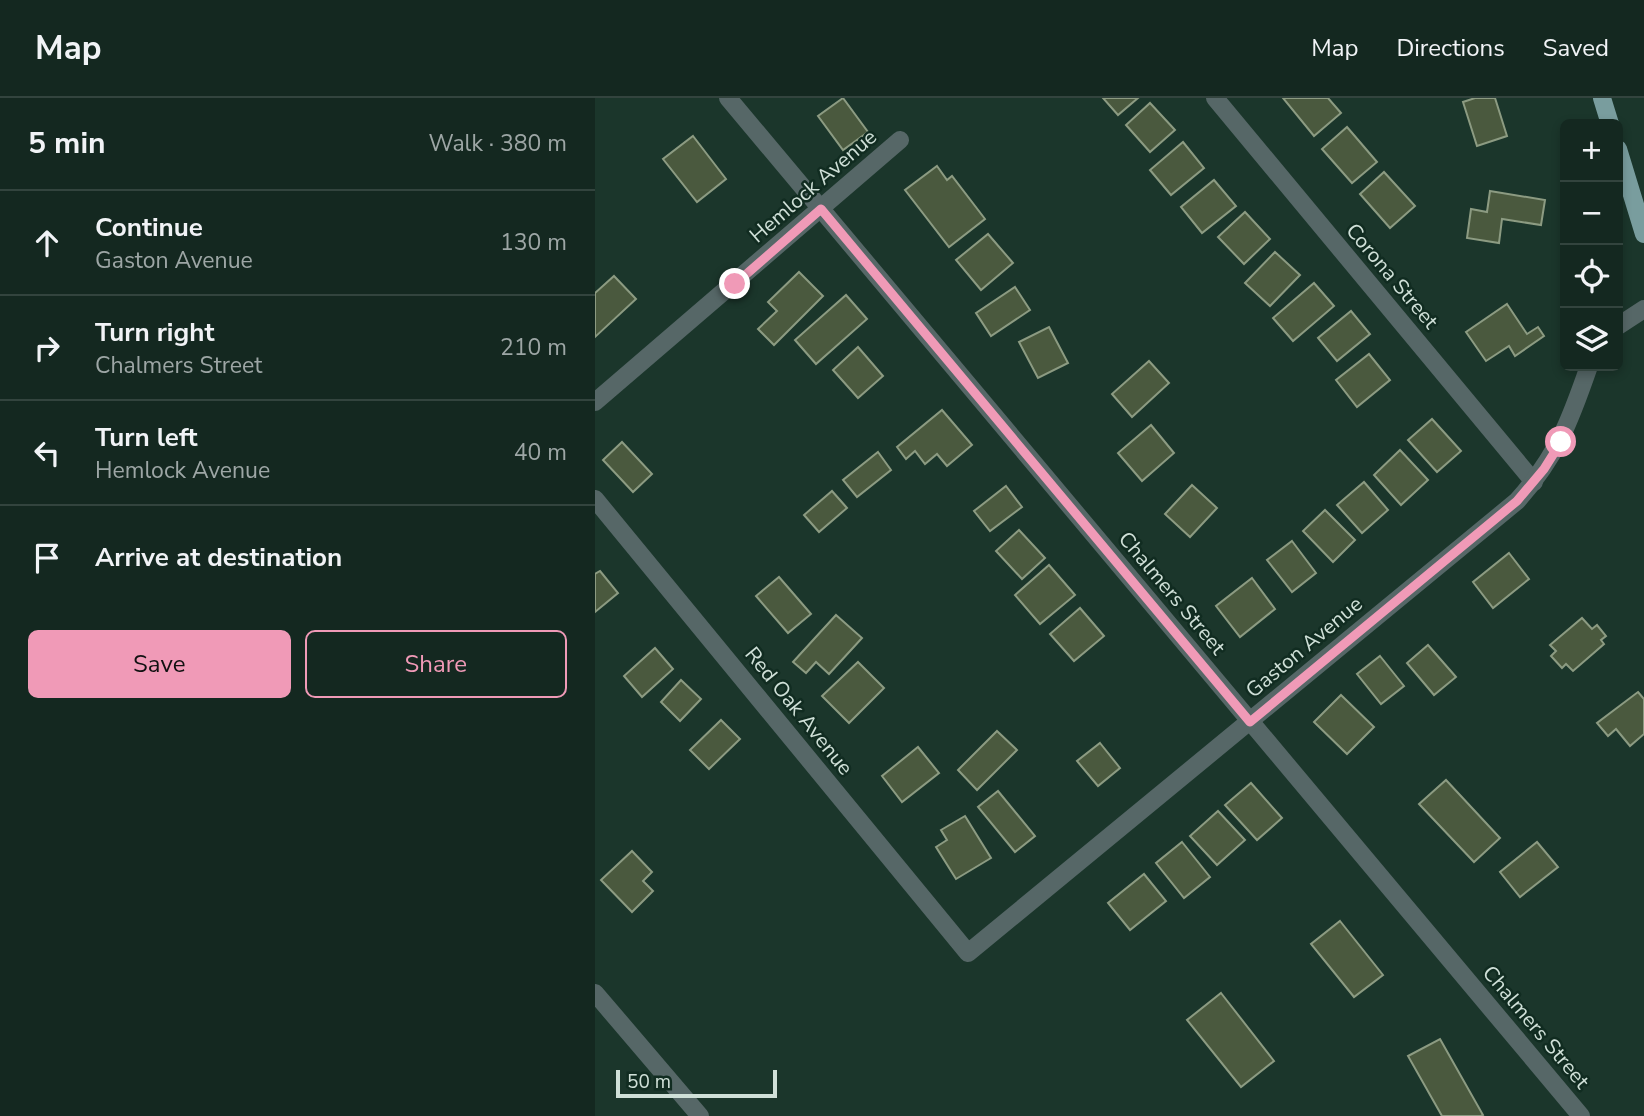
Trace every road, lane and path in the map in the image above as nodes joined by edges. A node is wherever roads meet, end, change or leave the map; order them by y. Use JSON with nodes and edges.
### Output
{"nodes":[{"id":1,"x":728,"y":98,"type":"edge"},
{"id":2,"x":1215,"y":98,"type":"edge"},
{"id":3,"x":1602,"y":98,"type":"edge"},
{"id":4,"x":1608,"y":119,"type":"edge"},
{"id":5,"x":900,"y":140,"type":"dead end"},
{"id":6,"x":1623,"y":165,"type":"edge"},
{"id":7,"x":821,"y":209,"type":"junction"},
{"id":8,"x":1644,"y":234,"type":"edge"},
{"id":9,"x":1644,"y":309,"type":"edge"},
{"id":10,"x":1623,"y":323,"type":"edge"},
{"id":11,"x":1587,"y":371,"type":"edge"},
{"id":12,"x":595,"y":402,"type":"edge"},
{"id":13,"x":1534,"y":482,"type":"junction"},
{"id":14,"x":595,"y":499,"type":"edge"},
{"id":15,"x":1250,"y":722,"type":"junction"},
{"id":16,"x":968,"y":953,"type":"joint"},
{"id":17,"x":595,"y":993,"type":"edge"},
{"id":18,"x":700,"y":1116,"type":"edge"},
{"id":19,"x":1581,"y":1116,"type":"edge"}],
"edges":[{"from":1,"to":7,"type":"street","name":"Chalmers Street"},
{"from":2,"to":13,"type":"street","name":"Corona Street"},
{"from":3,"to":4,"type":"main road"},
{"from":5,"to":7,"type":"street","name":"Hemlock Avenue"},
{"from":6,"to":8,"type":"main road"},
{"from":7,"to":12,"type":"street","name":"Hemlock Avenue"},
{"from":7,"to":15,"type":"street","name":"Chalmers Street"},
{"from":9,"to":10,"type":"street"},
{"from":11,"to":13,"type":"street","name":"Gaston Avenue"},
{"from":13,"to":15,"type":"street","name":"Gaston Avenue"},
{"from":14,"to":16,"type":"street","name":"Red Oak Avenue"},
{"from":15,"to":16,"type":"street","name":"Gaston Avenue"},
{"from":15,"to":19,"type":"street","name":"Chalmers Street"},
{"from":17,"to":18,"type":"street"}]}
